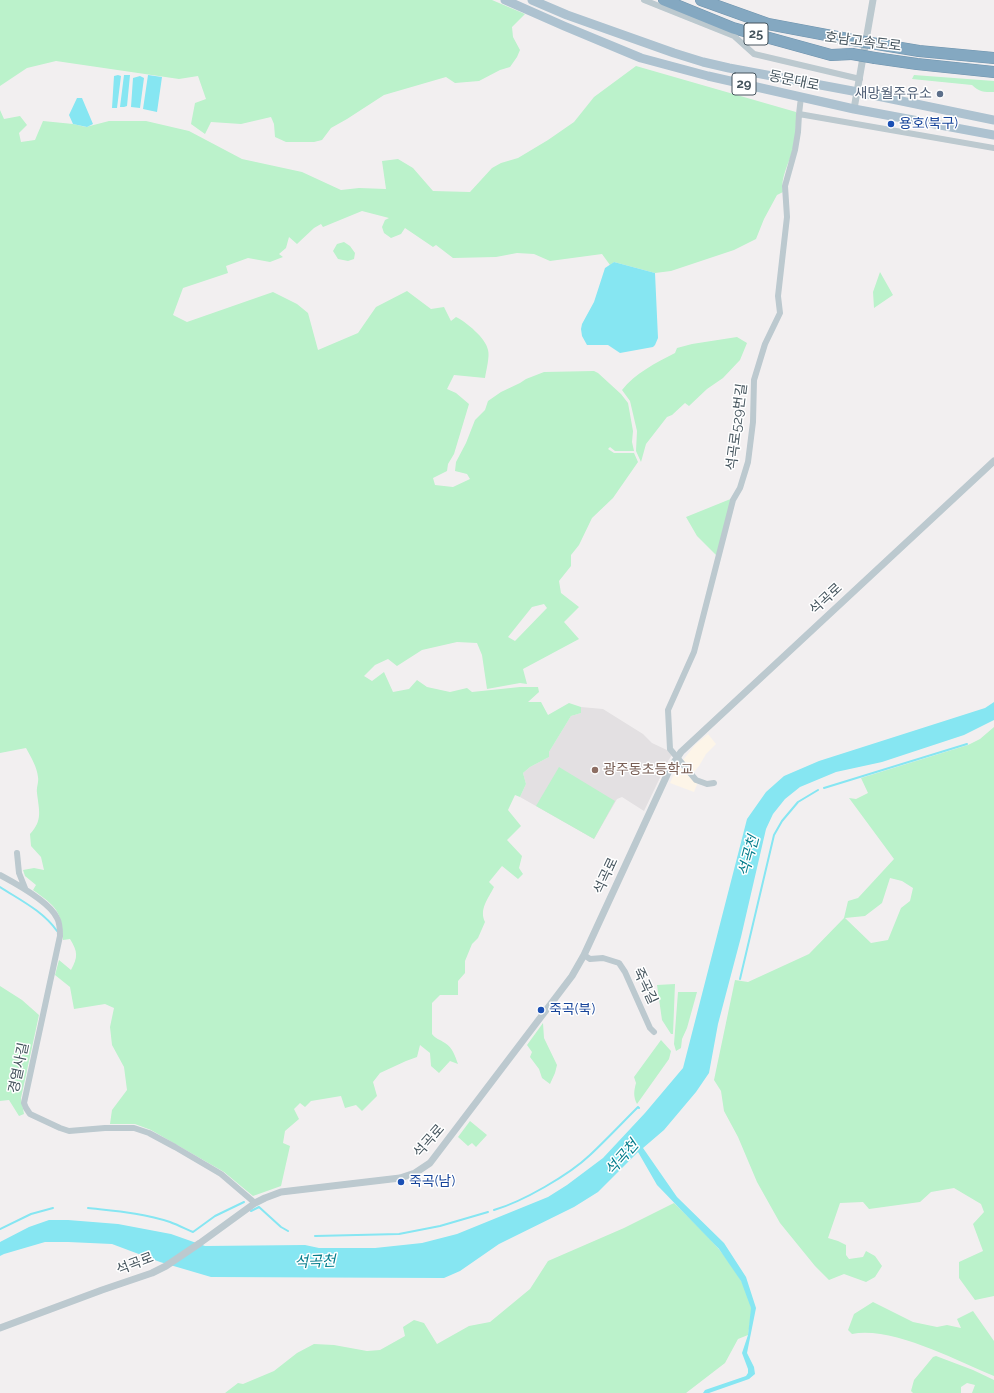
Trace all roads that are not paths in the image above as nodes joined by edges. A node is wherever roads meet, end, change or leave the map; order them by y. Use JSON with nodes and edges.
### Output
{"nodes":[{"id":1,"x":505,"y":0,"type":"edge"},
{"id":2,"x":532,"y":0,"type":"edge"},
{"id":3,"x":644,"y":0,"type":"edge"},
{"id":4,"x":664,"y":0,"type":"edge"},
{"id":5,"x":701,"y":0,"type":"edge"},
{"id":6,"x":873,"y":0,"type":"edge"},
{"id":7,"x":994,"y":58,"type":"edge"},
{"id":8,"x":994,"y":72,"type":"edge"},
{"id":9,"x":860,"y":79,"type":"junction"},
{"id":10,"x":858,"y":92,"type":"junction"},
{"id":11,"x":801,"y":97,"type":"junction"},
{"id":12,"x":854,"y":108,"type":"junction"},
{"id":13,"x":799,"y":114,"type":"junction"},
{"id":14,"x":994,"y":120,"type":"edge"},
{"id":15,"x":994,"y":135,"type":"edge"},
{"id":16,"x":994,"y":148,"type":"edge"},
{"id":17,"x":994,"y":460,"type":"edge"},
{"id":18,"x":677,"y":758,"type":"junction"},
{"id":19,"x":714,"y":783,"type":"dead end"},
{"id":20,"x":17,"y":853,"type":"dead end"},
{"id":21,"x":0,"y":875,"type":"edge"},
{"id":22,"x":25,"y":888,"type":"junction"},
{"id":23,"x":584,"y":955,"type":"junction"},
{"id":24,"x":654,"y":1032,"type":"dead end"},
{"id":25,"x":255,"y":1203,"type":"junction"},
{"id":26,"x":0,"y":1328,"type":"edge"}],
"edges":[{"from":1,"to":11,"type":"main road","name":"동문대로","number":"29"},
{"from":2,"to":10,"type":"main road","name":"동문대로","number":"29"},
{"from":3,"to":9,"type":"street"},
{"from":4,"to":8,"type":"highway","name":"호남고속도로","number":"25","bridge":true},
{"from":5,"to":7,"type":"highway","name":"호남고속도로","number":"25","bridge":true},
{"from":6,"to":9,"type":"street"},
{"from":9,"to":10,"type":"street"},
{"from":10,"to":12,"type":"street"},
{"from":10,"to":14,"type":"main road","name":"동문대로","number":"29"},
{"from":11,"to":12,"type":"main road","name":"동문대로","number":"29"},
{"from":11,"to":13,"type":"street","name":"석곡로529번길"},
{"from":12,"to":15,"type":"main road","name":"동문대로","number":"29"},
{"from":13,"to":16,"type":"street"},
{"from":13,"to":18,"type":"street","name":"석곡로529번길"},
{"from":17,"to":18,"type":"street","name":"석곡로"},
{"from":18,"to":19,"type":"street"},
{"from":18,"to":23,"type":"street","name":"석곡로"},
{"from":20,"to":22,"type":"street"},
{"from":21,"to":22,"type":"street","name":"경열사길"},
{"from":22,"to":25,"type":"street","name":"경열사길"},
{"from":23,"to":24,"type":"street","name":"죽곡길"},
{"from":23,"to":25,"type":"street","name":"석곡로"},
{"from":25,"to":26,"type":"street","name":"석곡로"}]}
